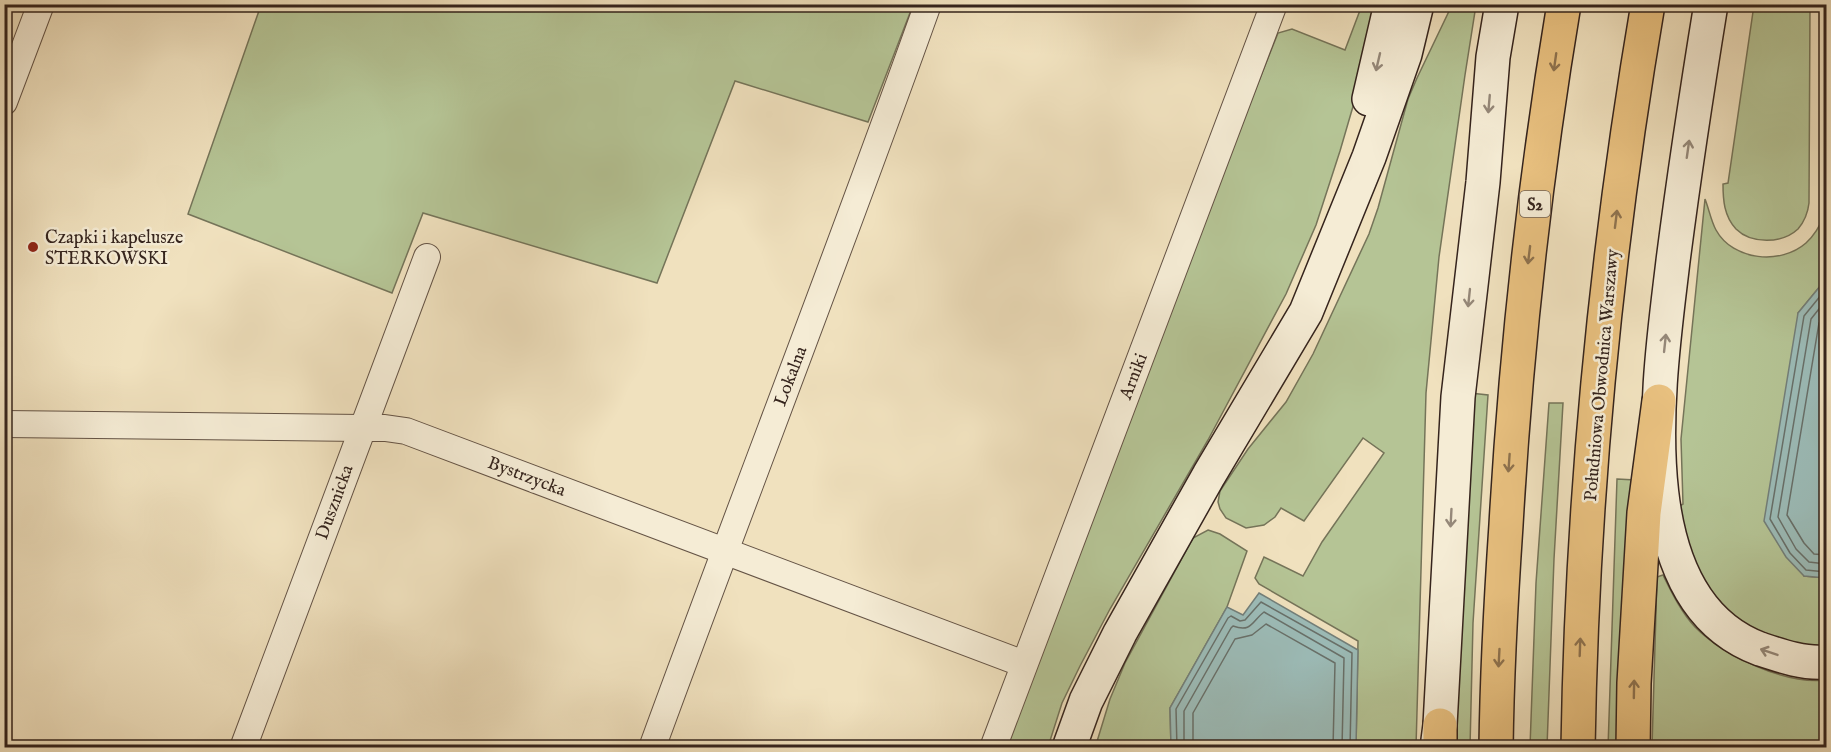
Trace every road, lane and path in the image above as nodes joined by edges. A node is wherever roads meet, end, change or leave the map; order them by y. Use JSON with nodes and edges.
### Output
{"nodes":[{"id":1,"x":41,"y":4,"type":"edge"},
{"id":2,"x":928,"y":4,"type":"edge"},
{"id":3,"x":1274,"y":4,"type":"edge"},
{"id":4,"x":1391,"y":4,"type":"edge"},
{"id":5,"x":1417,"y":4,"type":"edge"},
{"id":6,"x":1433,"y":4,"type":"edge"},
{"id":7,"x":1502,"y":4,"type":"edge"},
{"id":8,"x":1564,"y":4,"type":"edge"},
{"id":9,"x":1648,"y":4,"type":"edge"},
{"id":10,"x":1711,"y":4,"type":"edge"},
{"id":11,"x":1405,"y":54,"type":"junction"},
{"id":12,"x":4,"y":102,"type":"edge"},
{"id":13,"x":1344,"y":221,"type":"junction"},
{"id":14,"x":427,"y":257,"type":"dead end"},
{"id":15,"x":1659,"y":401,"type":"junction"},
{"id":16,"x":4,"y":424,"type":"edge"},
{"id":17,"x":362,"y":428,"type":"junction"},
{"id":18,"x":725,"y":550,"type":"junction"},
{"id":19,"x":1827,"y":663,"type":"edge"},
{"id":20,"x":1024,"y":664,"type":"junction"},
{"id":21,"x":1439,"y":740,"type":"edge"},
{"id":22,"x":243,"y":747,"type":"edge"},
{"id":23,"x":652,"y":747,"type":"edge"},
{"id":24,"x":993,"y":747,"type":"edge"},
{"id":25,"x":1069,"y":747,"type":"edge"},
{"id":26,"x":1496,"y":747,"type":"edge"},
{"id":27,"x":1578,"y":747,"type":"edge"},
{"id":28,"x":1633,"y":747,"type":"edge"}],
"edges":[{"from":1,"to":12,"type":"street"},
{"from":2,"to":18,"type":"street","name":"Lokalna"},
{"from":3,"to":20,"type":"street","name":"Arniki"},
{"from":4,"to":13,"type":"main road","one_way":true},
{"from":5,"to":11,"type":"main road"},
{"from":6,"to":11,"type":"main road"},
{"from":7,"to":21,"type":"main road","one_way":true},
{"from":8,"to":26,"type":"highway","number":"S2","one_way":true},
{"from":27,"to":9,"type":"highway","name":"Południowa Obwodnica Warszawy","one_way":true},
{"from":15,"to":10,"type":"main road","one_way":true},
{"from":11,"to":13,"type":"main road"},
{"from":13,"to":25,"type":"main road"},
{"from":14,"to":17,"type":"street","name":"Dusznicka"},
{"from":19,"to":15,"type":"main road","one_way":true},
{"from":28,"to":15,"type":"highway","one_way":true},
{"from":16,"to":17,"type":"street","name":"Bystrzycka"},
{"from":17,"to":18,"type":"street","name":"Bystrzycka"},
{"from":17,"to":22,"type":"street","name":"Dusznicka"},
{"from":18,"to":20,"type":"street","name":"Bystrzycka"},
{"from":18,"to":23,"type":"street","name":"Lokalna"},
{"from":20,"to":24,"type":"street","name":"Arniki"}]}
